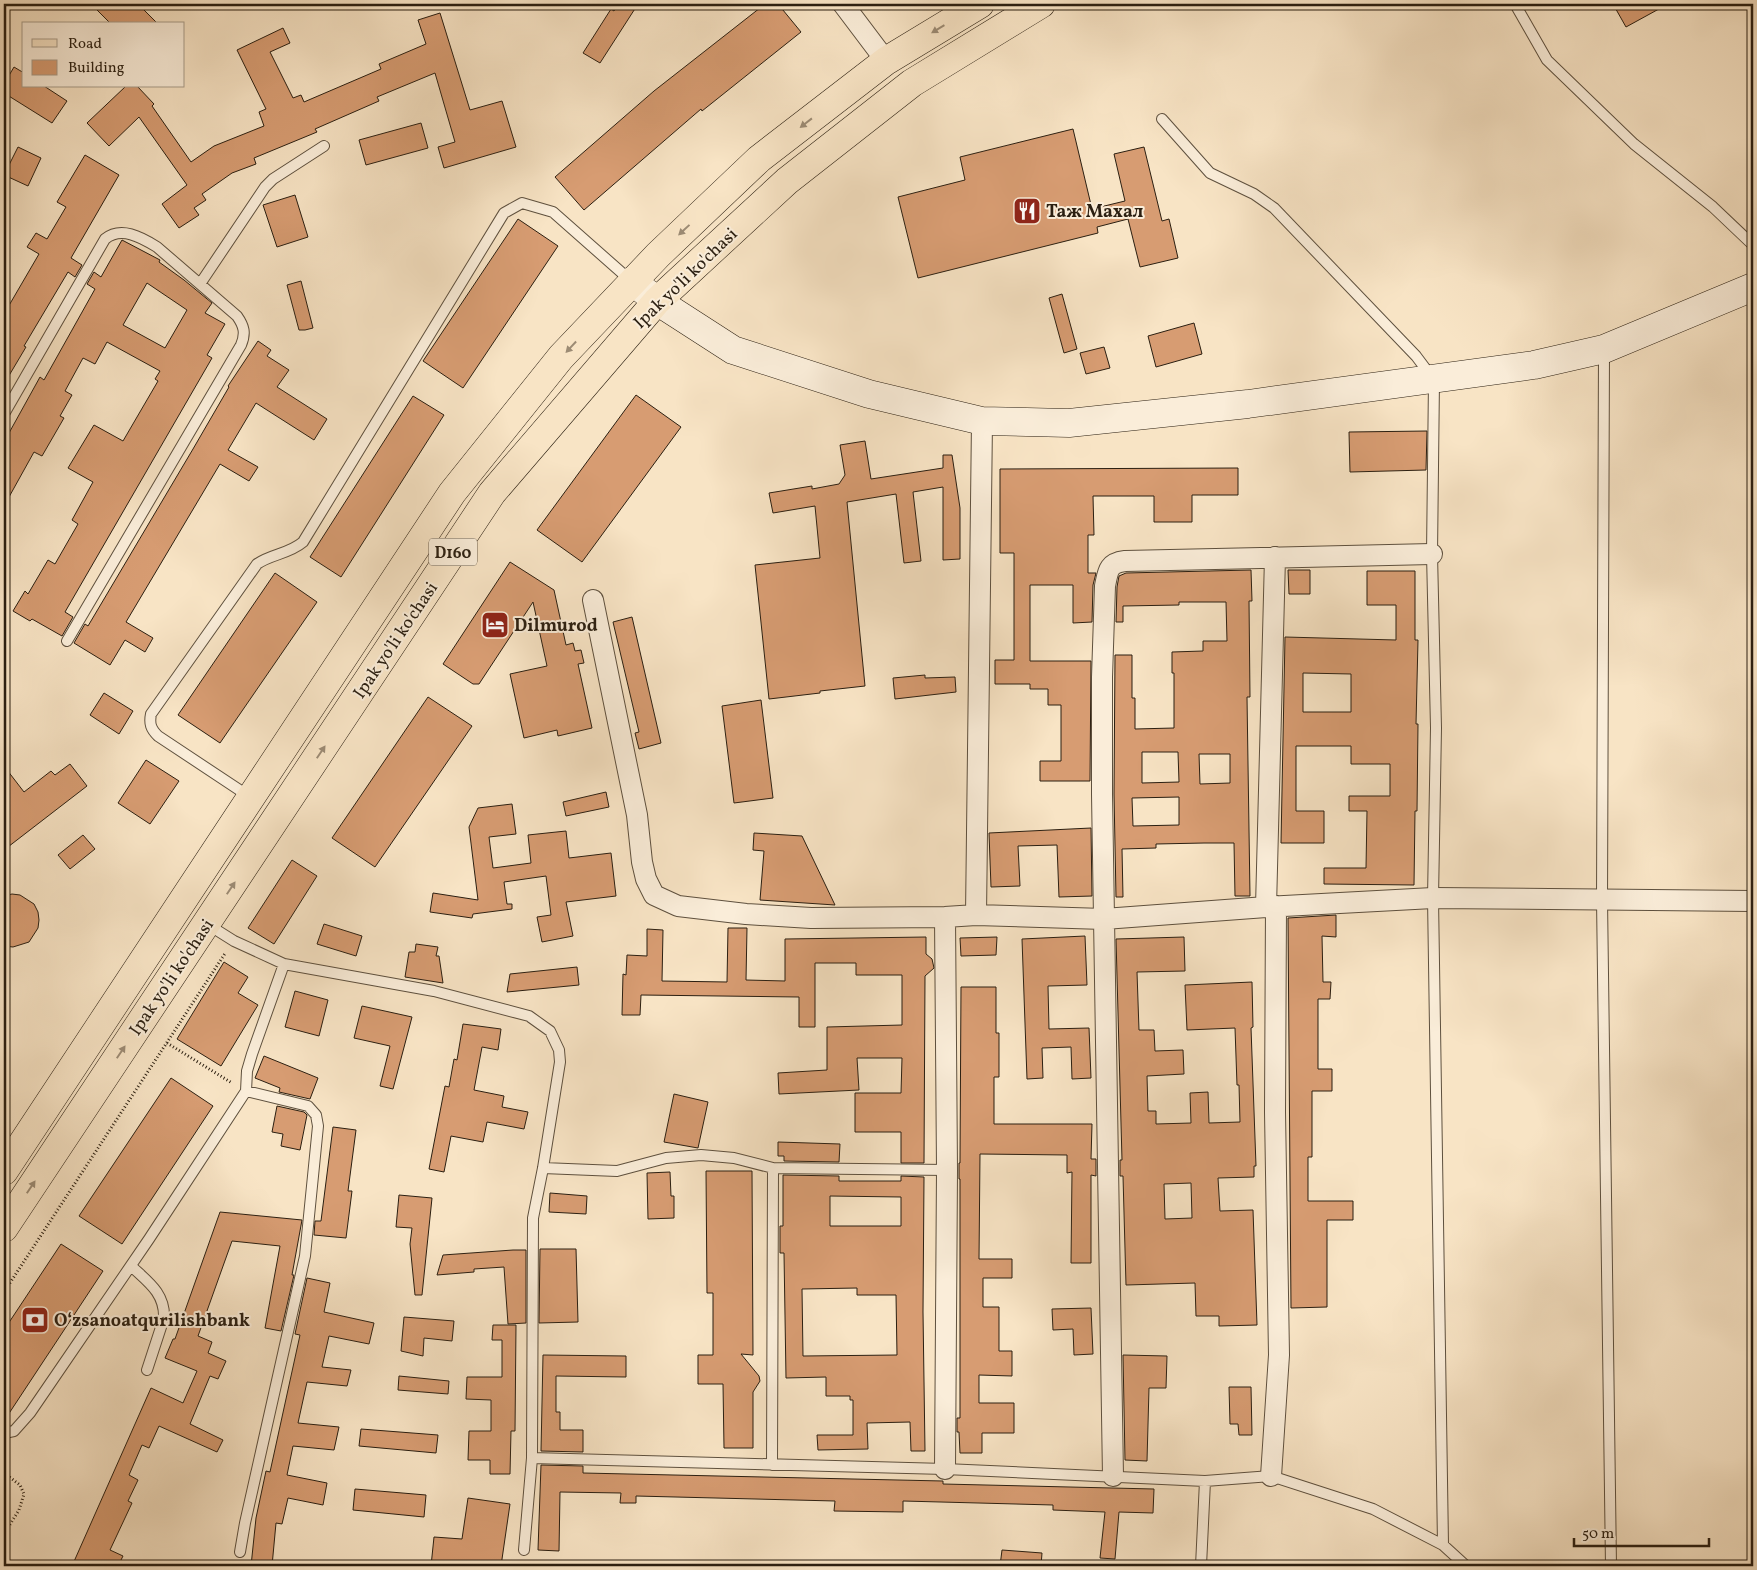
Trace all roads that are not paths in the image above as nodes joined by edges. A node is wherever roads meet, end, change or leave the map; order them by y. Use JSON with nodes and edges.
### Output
{"nodes":[{"id":1,"x":843,"y":4,"type":"edge"},
{"id":2,"x":980,"y":4,"type":"edge"},
{"id":3,"x":1041,"y":4,"type":"edge"},
{"id":4,"x":1515,"y":4,"type":"edge"},
{"id":5,"x":886,"y":61,"type":"junction"},
{"id":6,"x":1162,"y":119,"type":"dead end"},
{"id":7,"x":324,"y":146,"type":"dead end"},
{"id":8,"x":1753,"y":246,"type":"edge"},
{"id":9,"x":632,"y":281,"type":"junction"},
{"id":10,"x":200,"y":284,"type":"junction"},
{"id":11,"x":1753,"y":287,"type":"edge"},
{"id":12,"x":657,"y":301,"type":"junction"},
{"id":13,"x":1604,"y":349,"type":"junction"},
{"id":14,"x":1434,"y":380,"type":"junction"},
{"id":15,"x":4,"y":414,"type":"edge"},
{"id":16,"x":982,"y":421,"type":"junction"},
{"id":17,"x":1432,"y":554,"type":"junction"},
{"id":18,"x":1275,"y":557,"type":"junction"},
{"id":19,"x":593,"y":600,"type":"dead end"},
{"id":20,"x":67,"y":642,"type":"dead end"},
{"id":21,"x":250,"y":798,"type":"junction"},
{"id":22,"x":1433,"y":898,"type":"junction"},
{"id":23,"x":1602,"y":900,"type":"junction"},
{"id":24,"x":1753,"y":901,"type":"edge"},
{"id":25,"x":1271,"y":906,"type":"junction"},
{"id":26,"x":976,"y":915,"type":"junction"},
{"id":27,"x":945,"y":917,"type":"junction"},
{"id":28,"x":1104,"y":919,"type":"junction"},
{"id":29,"x":207,"y":924,"type":"junction"},
{"id":30,"x":284,"y":964,"type":"junction"},
{"id":31,"x":246,"y":1091,"type":"junction"},
{"id":32,"x":543,"y":1168,"type":"junction"},
{"id":33,"x":773,"y":1168,"type":"junction"},
{"id":34,"x":947,"y":1170,"type":"junction"},
{"id":35,"x":4,"y":1171,"type":"edge"},
{"id":36,"x":4,"y":1228,"type":"edge"},
{"id":37,"x":131,"y":1266,"type":"junction"},
{"id":38,"x":147,"y":1370,"type":"dead end"},
{"id":39,"x":4,"y":1433,"type":"edge"},
{"id":40,"x":532,"y":1458,"type":"junction"},
{"id":41,"x":772,"y":1465,"type":"junction"},
{"id":42,"x":945,"y":1469,"type":"junction"},
{"id":43,"x":1113,"y":1476,"type":"junction"},
{"id":44,"x":1272,"y":1476,"type":"junction"},
{"id":45,"x":1205,"y":1481,"type":"junction"},
{"id":46,"x":1443,"y":1545,"type":"junction"},
{"id":47,"x":524,"y":1550,"type":"dead end"},
{"id":48,"x":240,"y":1552,"type":"dead end"},
{"id":49,"x":1201,"y":1566,"type":"edge"},
{"id":50,"x":1466,"y":1566,"type":"edge"},
{"id":51,"x":1611,"y":1566,"type":"edge"}],
"edges":[{"from":1,"to":5,"type":"street"},
{"from":2,"to":5,"type":"main road","name":"Ipak yo'li ko'chasi","number":"D160","one_way":true},
{"from":3,"to":12,"type":"main road","name":"Ipak yo'li ko'chasi","number":"D160"},
{"from":4,"to":8,"type":"lane"},
{"from":5,"to":9,"type":"main road","name":"Ipak yo'li ko'chasi","number":"D160","one_way":true},
{"from":6,"to":14,"type":"lane"},
{"from":7,"to":10,"type":"lane"},
{"from":9,"to":12,"type":"main road"},
{"from":9,"to":21,"type":"main road","name":"Ipak yo'li ko'chasi","number":"D160","one_way":true},
{"from":9,"to":21,"type":"lane"},
{"from":10,"to":15,"type":"lane"},
{"from":10,"to":20,"type":"lane"},
{"from":11,"to":13,"type":"main road"},
{"from":12,"to":16,"type":"main road"},
{"from":29,"to":12,"type":"main road","name":"Ipak yo'li ko'chasi","number":"D160","one_way":true},
{"from":13,"to":14,"type":"main road"},
{"from":13,"to":23,"type":"lane"},
{"from":14,"to":16,"type":"main road"},
{"from":14,"to":17,"type":"lane"},
{"from":16,"to":26,"type":"street"},
{"from":17,"to":18,"type":"street"},
{"from":17,"to":22,"type":"lane"},
{"from":18,"to":25,"type":"street"},
{"from":18,"to":28,"type":"street"},
{"from":19,"to":27,"type":"street"},
{"from":21,"to":35,"type":"main road","name":"Ipak yo'li ko'chasi","number":"D160"},
{"from":22,"to":23,"type":"street"},
{"from":22,"to":25,"type":"street"},
{"from":22,"to":46,"type":"lane"},
{"from":23,"to":24,"type":"street"},
{"from":23,"to":51,"type":"lane"},
{"from":25,"to":28,"type":"street"},
{"from":25,"to":44,"type":"street"},
{"from":26,"to":27,"type":"street"},
{"from":26,"to":28,"type":"street"},
{"from":27,"to":34,"type":"street"},
{"from":28,"to":43,"type":"street"},
{"from":29,"to":30,"type":"lane"},
{"from":36,"to":29,"type":"main road","name":"Ipak yo'li ko'chasi","number":"D160","one_way":true},
{"from":30,"to":31,"type":"lane"},
{"from":30,"to":32,"type":"lane"},
{"from":31,"to":37,"type":"lane"},
{"from":31,"to":48,"type":"lane"},
{"from":32,"to":33,"type":"lane"},
{"from":32,"to":40,"type":"lane"},
{"from":33,"to":34,"type":"lane"},
{"from":33,"to":41,"type":"lane"},
{"from":34,"to":42,"type":"street"},
{"from":37,"to":38,"type":"lane"},
{"from":37,"to":39,"type":"lane"},
{"from":40,"to":41,"type":"lane"},
{"from":40,"to":47,"type":"lane"},
{"from":41,"to":42,"type":"lane"},
{"from":42,"to":43,"type":"lane"},
{"from":43,"to":45,"type":"lane"},
{"from":44,"to":45,"type":"lane"},
{"from":44,"to":46,"type":"lane"},
{"from":45,"to":49,"type":"lane"},
{"from":46,"to":50,"type":"lane"}]}
